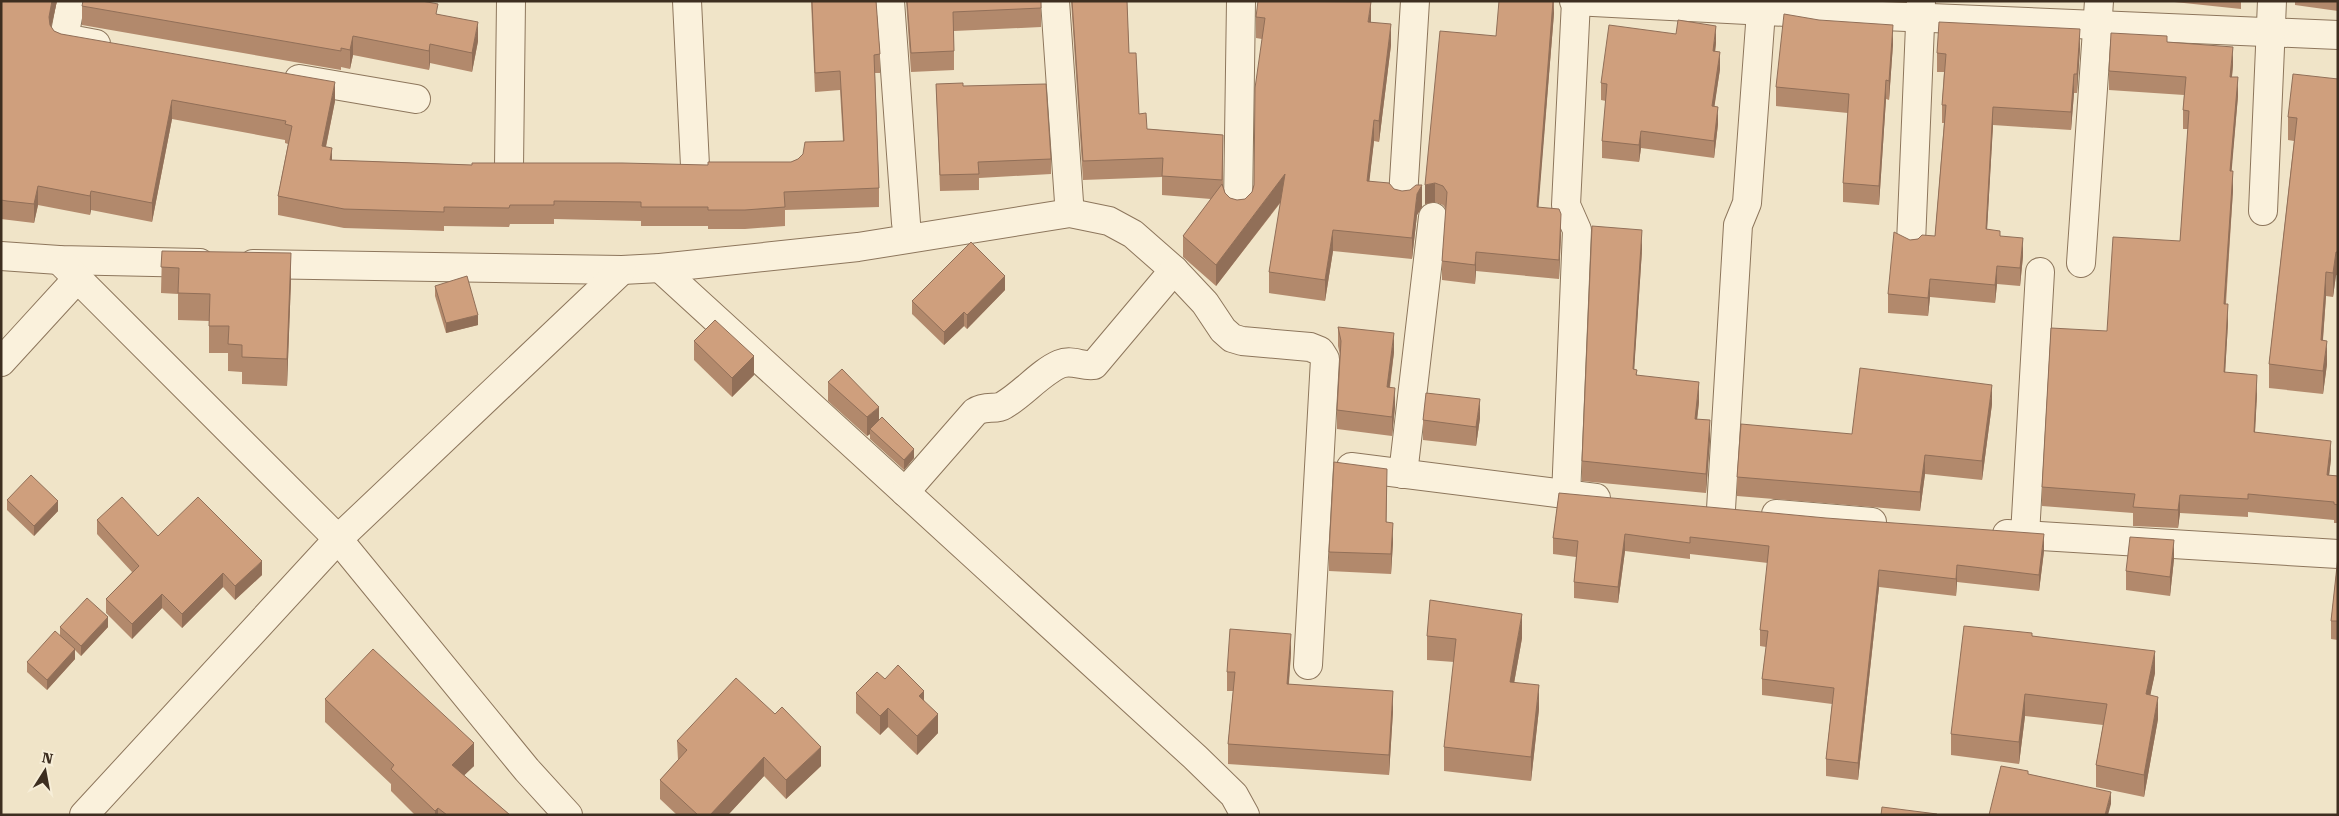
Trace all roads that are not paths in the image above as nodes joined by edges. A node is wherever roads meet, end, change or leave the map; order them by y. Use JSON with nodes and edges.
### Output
{"nodes":[{"id":1,"x":71,"y":1,"type":"edge"},
{"id":2,"x":510,"y":1,"type":"edge"},
{"id":3,"x":687,"y":1,"type":"edge"},
{"id":4,"x":890,"y":1,"type":"edge"},
{"id":5,"x":1055,"y":1,"type":"edge"},
{"id":6,"x":1242,"y":1,"type":"edge"},
{"id":7,"x":1414,"y":1,"type":"edge"},
{"id":8,"x":1575,"y":1,"type":"edge"},
{"id":9,"x":2272,"y":1,"type":"edge"},
{"id":10,"x":1777,"y":8,"type":"edge"},
{"id":11,"x":1920,"y":9,"type":"edge"},
{"id":12,"x":2098,"y":13,"type":"edge"},
{"id":13,"x":2270,"y":32,"type":"junction"},
{"id":14,"x":2338,"y":35,"type":"edge"},
{"id":15,"x":122,"y":49,"type":"edge"},
{"id":16,"x":279,"y":76,"type":"edge"},
{"id":17,"x":416,"y":99,"type":"dead end"},
{"id":18,"x":480,"y":166,"type":"edge"},
{"id":19,"x":665,"y":166,"type":"edge"},
{"id":20,"x":695,"y":166,"type":"junction"},
{"id":21,"x":723,"y":166,"type":"edge"},
{"id":22,"x":509,"y":167,"type":"junction"},
{"id":23,"x":538,"y":167,"type":"edge"},
{"id":24,"x":1402,"y":196,"type":"edge"},
{"id":25,"x":1069,"y":202,"type":"dead end"},
{"id":26,"x":1238,"y":206,"type":"edge"},
{"id":27,"x":2263,"y":211,"type":"dead end"},
{"id":28,"x":1433,"y":217,"type":"dead end"},
{"id":29,"x":906,"y":223,"type":"dead end"},
{"id":30,"x":1911,"y":243,"type":"edge"},
{"id":31,"x":1,"y":256,"type":"edge"},
{"id":32,"x":2081,"y":263,"type":"dead end"},
{"id":33,"x":660,"y":268,"type":"junction"},
{"id":34,"x":68,"y":270,"type":"junction"},
{"id":35,"x":622,"y":270,"type":"junction"},
{"id":36,"x":1174,"y":270,"type":"junction"},
{"id":37,"x":2040,"y":272,"type":"dead end"},
{"id":38,"x":1,"y":362,"type":"edge"},
{"id":39,"x":1319,"y":463,"type":"junction"},
{"id":40,"x":1403,"y":474,"type":"junction"},
{"id":41,"x":905,"y":492,"type":"junction"},
{"id":42,"x":1566,"y":496,"type":"junction"},
{"id":43,"x":1624,"y":501,"type":"edge"},
{"id":44,"x":1692,"y":507,"type":"edge"},
{"id":45,"x":1721,"y":509,"type":"junction"},
{"id":46,"x":1894,"y":524,"type":"edge"},
{"id":47,"x":1981,"y":532,"type":"edge"},
{"id":48,"x":2025,"y":534,"type":"junction"},
{"id":49,"x":338,"y":540,"type":"junction"},
{"id":50,"x":2338,"y":554,"type":"edge"},
{"id":51,"x":1308,"y":665,"type":"dead end"},
{"id":52,"x":84,"y":815,"type":"edge"},
{"id":53,"x":568,"y":815,"type":"edge"},
{"id":54,"x":1245,"y":815,"type":"edge"}],
"edges":[{"from":1,"to":15,"type":"street"},
{"from":2,"to":22,"type":"street"},
{"from":3,"to":20,"type":"street"},
{"from":4,"to":29,"type":"street"},
{"from":5,"to":25,"type":"street"},
{"from":6,"to":26,"type":"street"},
{"from":7,"to":24,"type":"street"},
{"from":8,"to":10,"type":"street"},
{"from":8,"to":42,"type":"street"},
{"from":9,"to":13,"type":"street"},
{"from":10,"to":11,"type":"street"},
{"from":10,"to":45,"type":"street"},
{"from":11,"to":12,"type":"street"},
{"from":11,"to":30,"type":"street"},
{"from":12,"to":13,"type":"street"},
{"from":12,"to":32,"type":"street"},
{"from":13,"to":14,"type":"street"},
{"from":13,"to":27,"type":"street"},
{"from":16,"to":17,"type":"street"},
{"from":18,"to":22,"type":"street"},
{"from":19,"to":20,"type":"street"},
{"from":20,"to":21,"type":"street"},
{"from":22,"to":23,"type":"street"},
{"from":28,"to":40,"type":"street"},
{"from":31,"to":34,"type":"street"},
{"from":33,"to":35,"type":"street"},
{"from":33,"to":36,"type":"street"},
{"from":33,"to":41,"type":"street"},
{"from":34,"to":35,"type":"street"},
{"from":34,"to":38,"type":"street"},
{"from":34,"to":49,"type":"street"},
{"from":35,"to":49,"type":"street"},
{"from":36,"to":39,"type":"street"},
{"from":36,"to":41,"type":"street"},
{"from":37,"to":48,"type":"street"},
{"from":39,"to":40,"type":"street"},
{"from":39,"to":51,"type":"street"},
{"from":40,"to":42,"type":"street"},
{"from":41,"to":54,"type":"street"},
{"from":42,"to":43,"type":"street"},
{"from":44,"to":45,"type":"street"},
{"from":45,"to":46,"type":"street"},
{"from":47,"to":48,"type":"street"},
{"from":48,"to":50,"type":"street"},
{"from":49,"to":52,"type":"street"},
{"from":49,"to":53,"type":"street"}]}
